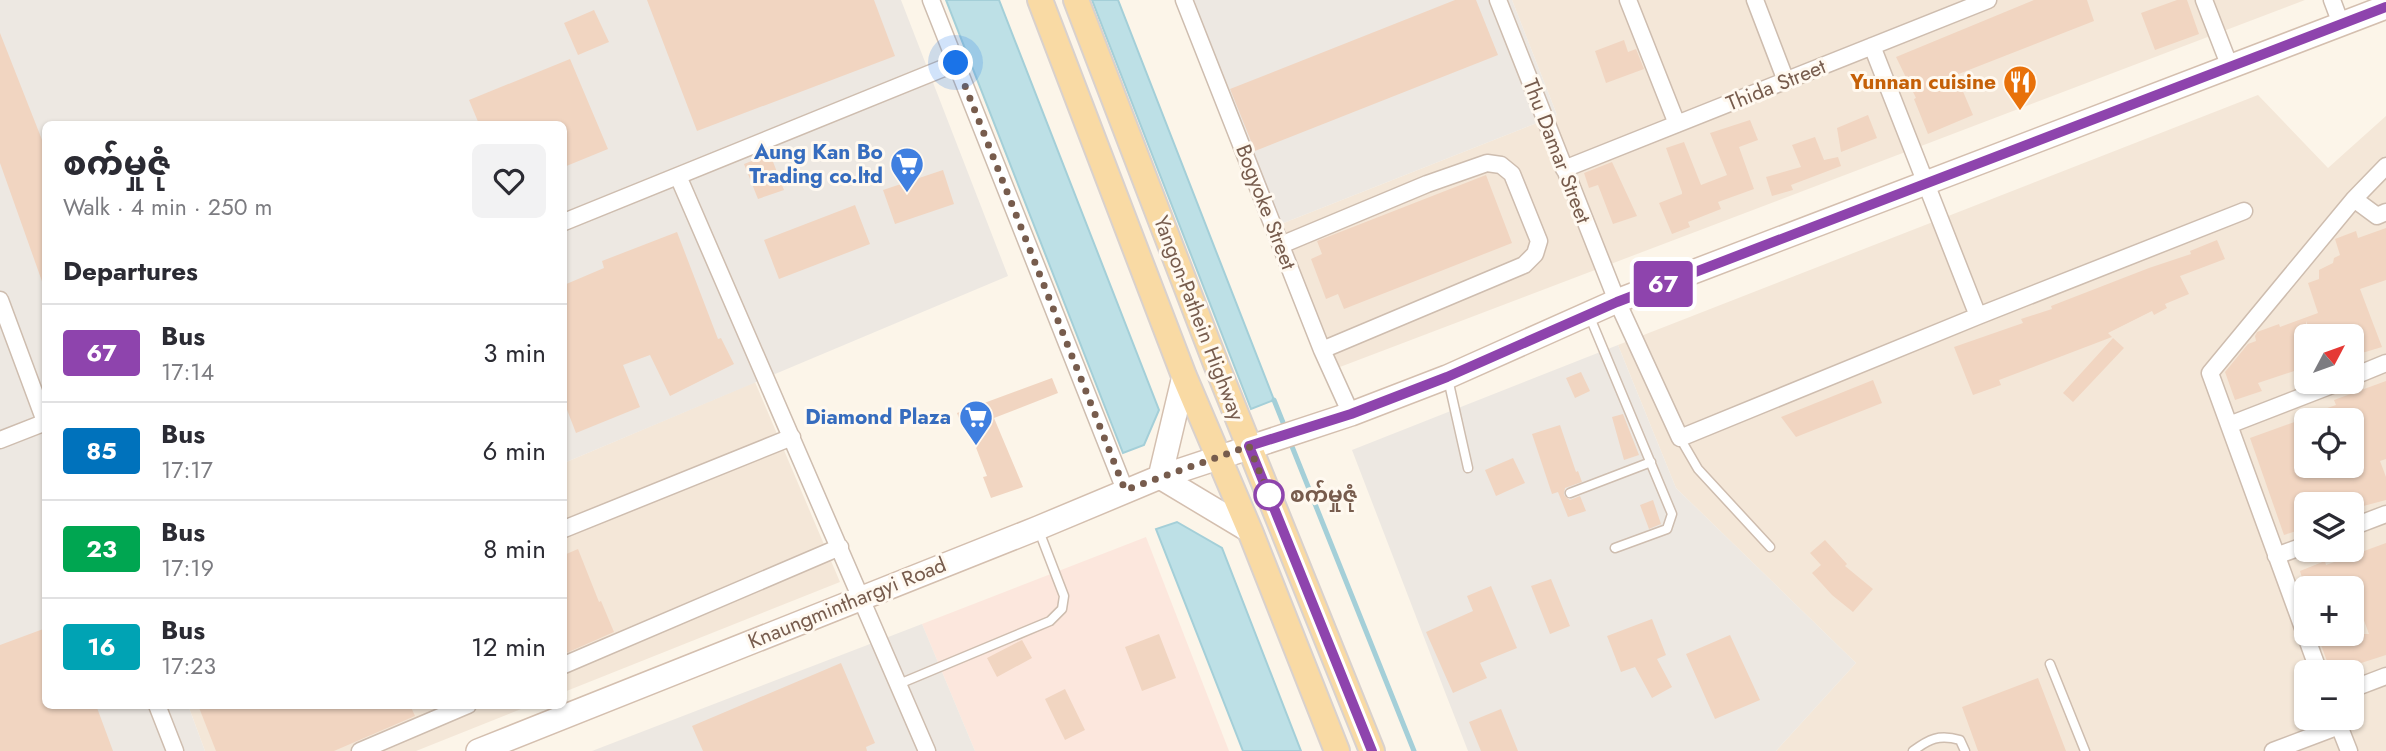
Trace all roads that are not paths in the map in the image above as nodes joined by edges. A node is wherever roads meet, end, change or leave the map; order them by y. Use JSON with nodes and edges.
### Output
{"nodes":[{"id":1,"x":931,"y":0,"type":"edge"},
{"id":2,"x":1041,"y":0,"type":"edge"},
{"id":3,"x":1076,"y":0,"type":"edge"},
{"id":4,"x":1184,"y":0,"type":"edge"},
{"id":5,"x":1498,"y":0,"type":"edge"},
{"id":6,"x":1628,"y":0,"type":"edge"},
{"id":7,"x":1755,"y":0,"type":"edge"},
{"id":8,"x":1988,"y":0,"type":"edge"},
{"id":9,"x":2204,"y":0,"type":"edge"},
{"id":10,"x":2332,"y":0,"type":"edge"},
{"id":11,"x":2386,"y":7,"type":"edge"},
{"id":12,"x":2342,"y":24,"type":"junction"},
{"id":13,"x":1872,"y":46,"type":"junction"},
{"id":14,"x":956,"y":63,"type":"junction"},
{"id":15,"x":2230,"y":67,"type":"junction"},
{"id":16,"x":1786,"y":81,"type":"junction"},
{"id":17,"x":1677,"y":124,"type":"junction"},
{"id":18,"x":2386,"y":166,"type":"edge"},
{"id":19,"x":1564,"y":169,"type":"junction"},
{"id":20,"x":678,"y":176,"type":"junction"},
{"id":21,"x":1926,"y":183,"type":"junction"},
{"id":22,"x":2354,"y":199,"type":"junction"},
{"id":23,"x":2244,"y":211,"type":"dead end"},
{"id":24,"x":2386,"y":212,"type":"edge"},
{"id":25,"x":567,"y":221,"type":"edge"},
{"id":26,"x":1281,"y":246,"type":"junction"},
{"id":27,"x":0,"y":300,"type":"edge"},
{"id":28,"x":1617,"y":302,"type":"junction"},
{"id":29,"x":1589,"y":315,"type":"junction"},
{"id":30,"x":1978,"y":316,"type":"junction"},
{"id":31,"x":1322,"y":350,"type":"junction"},
{"id":32,"x":2386,"y":363,"type":"edge"},
{"id":33,"x":2364,"y":372,"type":"edge"},
{"id":34,"x":1184,"y":376,"type":"junction"},
{"id":35,"x":1447,"y":377,"type":"junction"},
{"id":36,"x":2309,"y":394,"type":"edge"},
{"id":37,"x":42,"y":414,"type":"edge"},
{"id":38,"x":1351,"y":414,"type":"junction"},
{"id":39,"x":42,"y":423,"type":"edge"},
{"id":40,"x":2229,"y":425,"type":"junction"},
{"id":41,"x":792,"y":437,"type":"junction"},
{"id":42,"x":1680,"y":438,"type":"junction"},
{"id":43,"x":0,"y":440,"type":"edge"},
{"id":44,"x":1249,"y":446,"type":"junction"},
{"id":45,"x":1217,"y":458,"type":"junction"},
{"id":46,"x":1651,"y":462,"type":"junction"},
{"id":47,"x":1468,"y":468,"type":"dead end"},
{"id":48,"x":1160,"y":477,"type":"junction"},
{"id":49,"x":1125,"y":490,"type":"junction"},
{"id":50,"x":1570,"y":493,"type":"dead end"},
{"id":51,"x":2386,"y":514,"type":"edge"},
{"id":52,"x":2364,"y":522,"type":"edge"},
{"id":53,"x":567,"y":528,"type":"edge"},
{"id":54,"x":1038,"y":528,"type":"junction"},
{"id":55,"x":1250,"y":531,"type":"junction"},
{"id":56,"x":840,"y":547,"type":"junction"},
{"id":57,"x":1770,"y":547,"type":"dead end"},
{"id":58,"x":1615,"y":548,"type":"dead end"},
{"id":59,"x":2294,"y":549,"type":"edge"},
{"id":60,"x":2276,"y":556,"type":"junction"},
{"id":61,"x":862,"y":597,"type":"junction"},
{"id":62,"x":2315,"y":660,"type":"edge"},
{"id":63,"x":567,"y":664,"type":"edge"},
{"id":64,"x":2050,"y":664,"type":"dead end"},
{"id":65,"x":2386,"y":677,"type":"edge"},
{"id":66,"x":899,"y":684,"type":"junction"},
{"id":67,"x":2364,"y":685,"type":"edge"},
{"id":68,"x":159,"y":709,"type":"edge"},
{"id":69,"x":459,"y":709,"type":"edge"},
{"id":70,"x":2320,"y":730,"type":"edge"},
{"id":71,"x":2341,"y":730,"type":"edge"},
{"id":72,"x":492,"y":748,"type":"edge"},
{"id":73,"x":175,"y":751,"type":"edge"},
{"id":74,"x":360,"y":751,"type":"edge"},
{"id":75,"x":927,"y":751,"type":"edge"},
{"id":76,"x":1337,"y":751,"type":"edge"},
{"id":77,"x":1373,"y":751,"type":"edge"},
{"id":78,"x":1913,"y":751,"type":"edge"},
{"id":79,"x":1965,"y":751,"type":"edge"},
{"id":80,"x":2085,"y":751,"type":"edge"},
{"id":81,"x":2273,"y":751,"type":"edge"},
{"id":82,"x":2348,"y":751,"type":"edge"}],
"edges":[{"from":1,"to":14,"type":"street"},
{"from":2,"to":34,"type":"main road","name":"Yangon-Pathein Highway"},
{"from":3,"to":44,"type":"main road","name":"Yangon-Pathein Highway"},
{"from":4,"to":26,"type":"street","name":"Bogyoke Street"},
{"from":5,"to":19,"type":"street","name":"Thu Damar Street"},
{"from":6,"to":17,"type":"street"},
{"from":7,"to":16,"type":"street"},
{"from":8,"to":13,"type":"street","name":"Thida Street"},
{"from":9,"to":15,"type":"street"},
{"from":10,"to":12,"type":"street"},
{"from":11,"to":12,"type":"main road","name":"Knaungminthargyi Road"},
{"from":12,"to":15,"type":"main road","name":"Knaungminthargyi Road"},
{"from":13,"to":16,"type":"street","name":"Thida Street"},
{"from":13,"to":21,"type":"street"},
{"from":14,"to":20,"type":"street"},
{"from":14,"to":49,"type":"street"},
{"from":15,"to":21,"type":"main road","name":"Knaungminthargyi Road"},
{"from":16,"to":17,"type":"street","name":"Thida Street"},
{"from":17,"to":19,"type":"street","name":"Thida Street"},
{"from":18,"to":22,"type":"street"},
{"from":19,"to":28,"type":"street","name":"Thu Damar Street"},
{"from":20,"to":25,"type":"street"},
{"from":20,"to":41,"type":"street"},
{"from":21,"to":28,"type":"main road","name":"Knaungminthargyi Road"},
{"from":21,"to":30,"type":"street"},
{"from":22,"to":24,"type":"street"},
{"from":22,"to":40,"type":"street"},
{"from":23,"to":30,"type":"street"},
{"from":26,"to":31,"type":"street","name":"Bogyoke Street"},
{"from":26,"to":31,"type":"street"},
{"from":27,"to":37,"type":"street"},
{"from":28,"to":29,"type":"main road","name":"Knaungminthargyi Road"},
{"from":28,"to":42,"type":"street","name":"Thu Damar Street"},
{"from":29,"to":35,"type":"main road","name":"Knaungminthargyi Road"},
{"from":29,"to":46,"type":"lane"},
{"from":30,"to":42,"type":"street"},
{"from":31,"to":38,"type":"street","name":"Bogyoke Street"},
{"from":32,"to":33,"type":"street"},
{"from":34,"to":45,"type":"main road","name":"Yangon-Pathein Highway"},
{"from":34,"to":48,"type":"main road"},
{"from":35,"to":38,"type":"main road","name":"Knaungminthargyi Road"},
{"from":35,"to":47,"type":"lane"},
{"from":36,"to":40,"type":"street"},
{"from":38,"to":44,"type":"main road","name":"Knaungminthargyi Road"},
{"from":39,"to":43,"type":"street"},
{"from":40,"to":60,"type":"street"},
{"from":41,"to":53,"type":"street"},
{"from":41,"to":56,"type":"street"},
{"from":42,"to":57,"type":"lane"},
{"from":44,"to":45,"type":"main road","name":"Knaungminthargyi Road"},
{"from":44,"to":77,"type":"main road","name":"Yangon-Pathein Highway"},
{"from":45,"to":48,"type":"main road","name":"Knaungminthargyi Road"},
{"from":45,"to":55,"type":"main road","name":"Yangon-Pathein Highway"},
{"from":46,"to":50,"type":"lane"},
{"from":46,"to":58,"type":"lane"},
{"from":48,"to":49,"type":"main road","name":"Knaungminthargyi Road"},
{"from":48,"to":55,"type":"main road"},
{"from":49,"to":54,"type":"main road","name":"Knaungminthargyi Road"},
{"from":51,"to":52,"type":"street"},
{"from":54,"to":61,"type":"main road","name":"Knaungminthargyi Road"},
{"from":54,"to":66,"type":"lane"},
{"from":55,"to":76,"type":"main road","name":"Yangon-Pathein Highway"},
{"from":56,"to":61,"type":"street"},
{"from":56,"to":63,"type":"street"},
{"from":59,"to":60,"type":"street"},
{"from":60,"to":62,"type":"street"},
{"from":61,"to":66,"type":"street"},
{"from":61,"to":72,"type":"main road","name":"Knaungminthargyi Road"},
{"from":64,"to":80,"type":"lane"},
{"from":65,"to":67,"type":"street"},
{"from":66,"to":75,"type":"street"},
{"from":68,"to":73,"type":"street"},
{"from":69,"to":74,"type":"street"},
{"from":70,"to":81,"type":"street"},
{"from":71,"to":82,"type":"street"},
{"from":78,"to":79,"type":"lane"}]}
